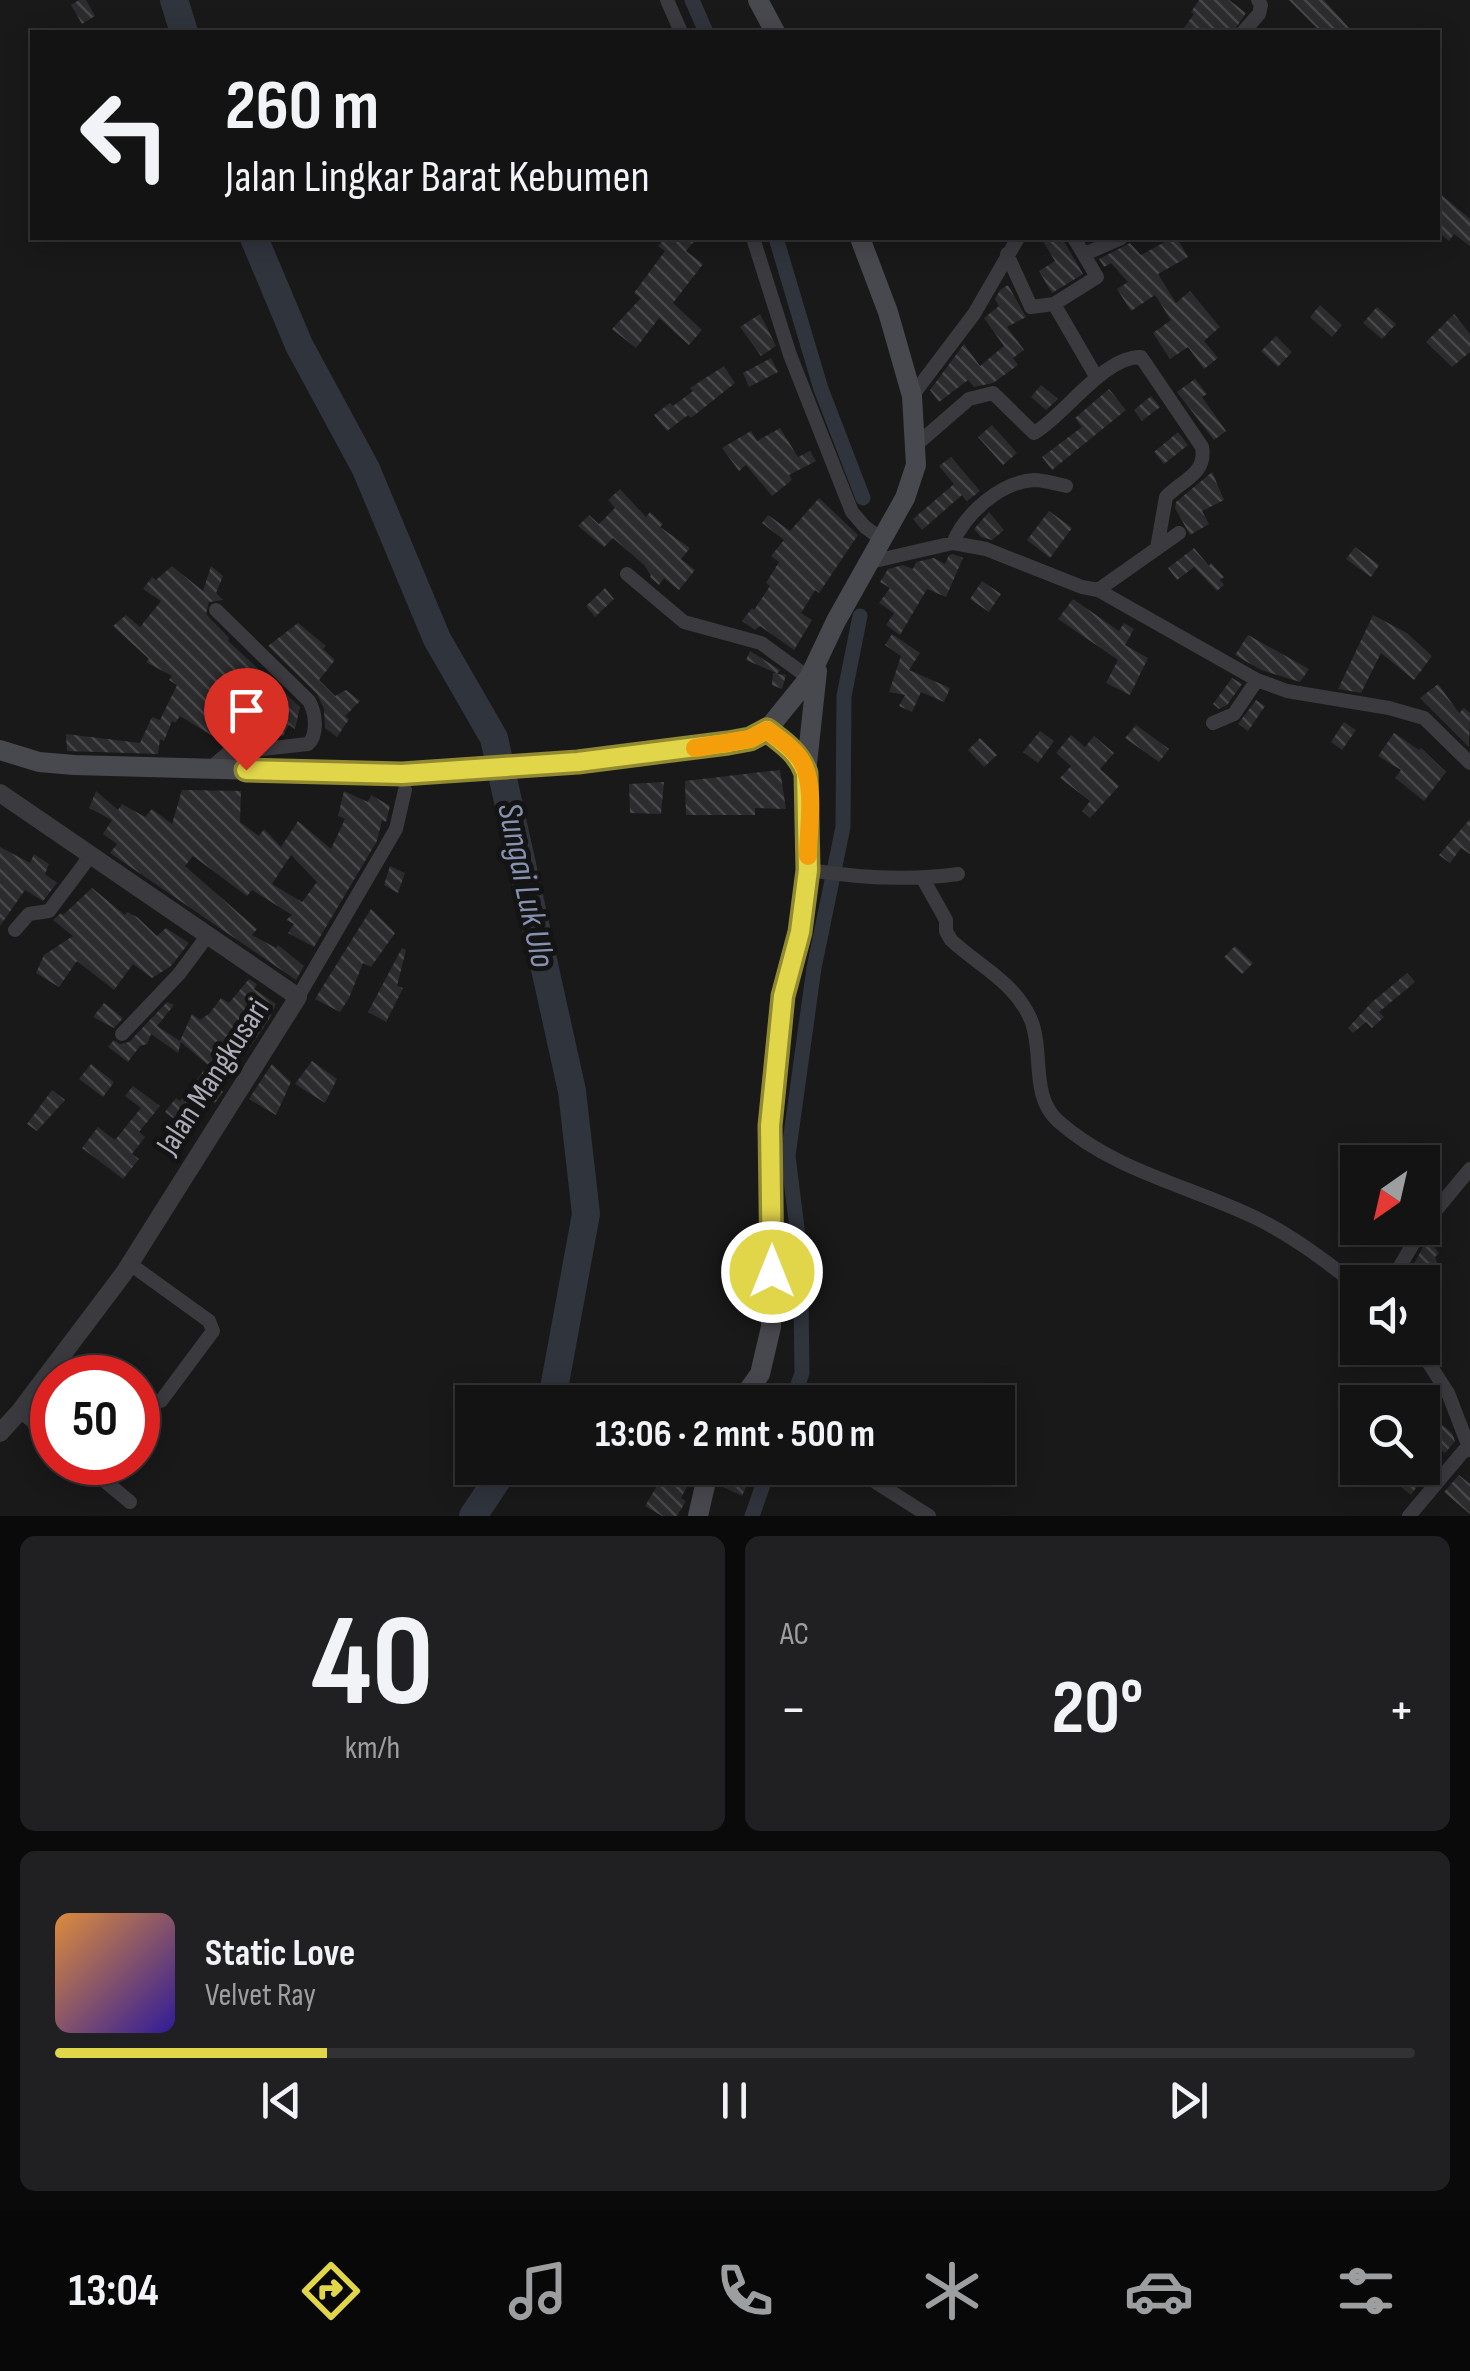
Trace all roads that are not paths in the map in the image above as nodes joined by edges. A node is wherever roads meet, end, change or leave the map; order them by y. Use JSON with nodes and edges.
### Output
{"nodes":[{"id":1,"x":667,"y":0,"type":"edge"},
{"id":2,"x":758,"y":0,"type":"edge"},
{"id":3,"x":1258,"y":0,"type":"edge"},
{"id":4,"x":679,"y":30,"type":"edge"},
{"id":5,"x":774,"y":30,"type":"edge"},
{"id":6,"x":1246,"y":30,"type":"edge"},
{"id":7,"x":754,"y":240,"type":"edge"},
{"id":8,"x":861,"y":240,"type":"edge"},
{"id":9,"x":1017,"y":240,"type":"edge"},
{"id":10,"x":1075,"y":240,"type":"edge"},
{"id":11,"x":1117,"y":240,"type":"edge"},
{"id":12,"x":1007,"y":254,"type":"junction"},
{"id":13,"x":1085,"y":254,"type":"junction"},
{"id":14,"x":1054,"y":304,"type":"junction"},
{"id":15,"x":1096,"y":378,"type":"junction"},
{"id":16,"x":912,"y":396,"type":"junction"},
{"id":17,"x":916,"y":445,"type":"junction"},
{"id":18,"x":1066,"y":486,"type":"dead end"},
{"id":19,"x":1179,"y":533,"type":"dead end"},
{"id":20,"x":883,"y":540,"type":"junction"},
{"id":21,"x":953,"y":543,"type":"junction"},
{"id":22,"x":1157,"y":548,"type":"junction"},
{"id":23,"x":870,"y":562,"type":"junction"},
{"id":24,"x":627,"y":574,"type":"dead end"},
{"id":25,"x":1098,"y":590,"type":"junction"},
{"id":26,"x":216,"y":610,"type":"dead end"},
{"id":27,"x":818,"y":656,"type":"junction"},
{"id":28,"x":809,"y":678,"type":"junction"},
{"id":29,"x":1257,"y":680,"type":"junction"},
{"id":30,"x":1212,"y":722,"type":"dead end"},
{"id":31,"x":767,"y":730,"type":"junction"},
{"id":32,"x":0,"y":750,"type":"edge"},
{"id":33,"x":1470,"y":763,"type":"edge"},
{"id":34,"x":209,"y":769,"type":"junction"},
{"id":35,"x":806,"y":773,"type":"junction"},
{"id":36,"x":404,"y":790,"type":"dead end"},
{"id":37,"x":0,"y":793,"type":"edge"},
{"id":38,"x":91,"y":855,"type":"junction"},
{"id":39,"x":808,"y":870,"type":"junction"},
{"id":40,"x":958,"y":874,"type":"dead end"},
{"id":41,"x":923,"y":879,"type":"junction"},
{"id":42,"x":15,"y":930,"type":"dead end"},
{"id":43,"x":208,"y":934,"type":"junction"},
{"id":44,"x":298,"y":996,"type":"junction"},
{"id":45,"x":122,"y":1034,"type":"dead end"},
{"id":46,"x":1470,"y":1170,"type":"edge"},
{"id":47,"x":1440,"y":1206,"type":"edge"},
{"id":48,"x":130,"y":1264,"type":"junction"},
{"id":49,"x":1340,"y":1273,"type":"edge"},
{"id":50,"x":1430,"y":1365,"type":"edge"},
{"id":51,"x":754,"y":1385,"type":"edge"},
{"id":52,"x":160,"y":1401,"type":"edge"},
{"id":53,"x":20,"y":1411,"type":"junction"},
{"id":54,"x":30,"y":1419,"type":"edge"},
{"id":55,"x":0,"y":1433,"type":"edge"},
{"id":56,"x":1469,"y":1448,"type":"edge"},
{"id":57,"x":110,"y":1485,"type":"edge"},
{"id":58,"x":704,"y":1485,"type":"edge"},
{"id":59,"x":880,"y":1485,"type":"edge"},
{"id":60,"x":130,"y":1502,"type":"dead end"},
{"id":61,"x":698,"y":1516,"type":"edge"},
{"id":62,"x":929,"y":1516,"type":"edge"},
{"id":63,"x":1410,"y":1516,"type":"edge"}],
"edges":[{"from":1,"to":4,"type":"street"},
{"from":2,"to":5,"type":"main road"},
{"from":3,"to":6,"type":"street"},
{"from":7,"to":20,"type":"street"},
{"from":8,"to":16,"type":"main road"},
{"from":9,"to":12,"type":"street"},
{"from":10,"to":13,"type":"street"},
{"from":11,"to":13,"type":"street"},
{"from":12,"to":14,"type":"street"},
{"from":12,"to":16,"type":"street"},
{"from":13,"to":14,"type":"street"},
{"from":14,"to":15,"type":"street"},
{"from":15,"to":17,"type":"street"},
{"from":15,"to":22,"type":"street"},
{"from":16,"to":17,"type":"main road"},
{"from":17,"to":20,"type":"main road"},
{"from":18,"to":21,"type":"street"},
{"from":19,"to":22,"type":"street"},
{"from":20,"to":23,"type":"main road"},
{"from":21,"to":23,"type":"street"},
{"from":21,"to":25,"type":"street"},
{"from":22,"to":25,"type":"street"},
{"from":23,"to":27,"type":"main road"},
{"from":24,"to":28,"type":"street"},
{"from":25,"to":29,"type":"street"},
{"from":26,"to":34,"type":"street"},
{"from":27,"to":28,"type":"main road"},
{"from":27,"to":35,"type":"main road"},
{"from":28,"to":31,"type":"main road"},
{"from":29,"to":30,"type":"street"},
{"from":29,"to":33,"type":"street"},
{"from":31,"to":34,"type":"main road"},
{"from":31,"to":35,"type":"main road"},
{"from":32,"to":34,"type":"main road"},
{"from":35,"to":39,"type":"main road"},
{"from":36,"to":44,"type":"street"},
{"from":37,"to":38,"type":"street","name":"Jalan Mangkusari"},
{"from":38,"to":42,"type":"street"},
{"from":38,"to":43,"type":"street","name":"Jalan Mangkusari"},
{"from":39,"to":41,"type":"street"},
{"from":39,"to":51,"type":"main road"},
{"from":40,"to":41,"type":"street"},
{"from":41,"to":49,"type":"street"},
{"from":43,"to":44,"type":"street","name":"Jalan Mangkusari"},
{"from":43,"to":45,"type":"street"},
{"from":44,"to":48,"type":"street","name":"Jalan Mangkusari"},
{"from":46,"to":47,"type":"street"},
{"from":48,"to":52,"type":"street"},
{"from":48,"to":53,"type":"street","name":"Jalan Mangkusari"},
{"from":50,"to":56,"type":"street"},
{"from":53,"to":54,"type":"street"},
{"from":53,"to":55,"type":"street","name":"Jalan Mangkusari"},
{"from":56,"to":63,"type":"street"},
{"from":57,"to":60,"type":"street"},
{"from":58,"to":61,"type":"main road"},
{"from":59,"to":62,"type":"street"}]}
